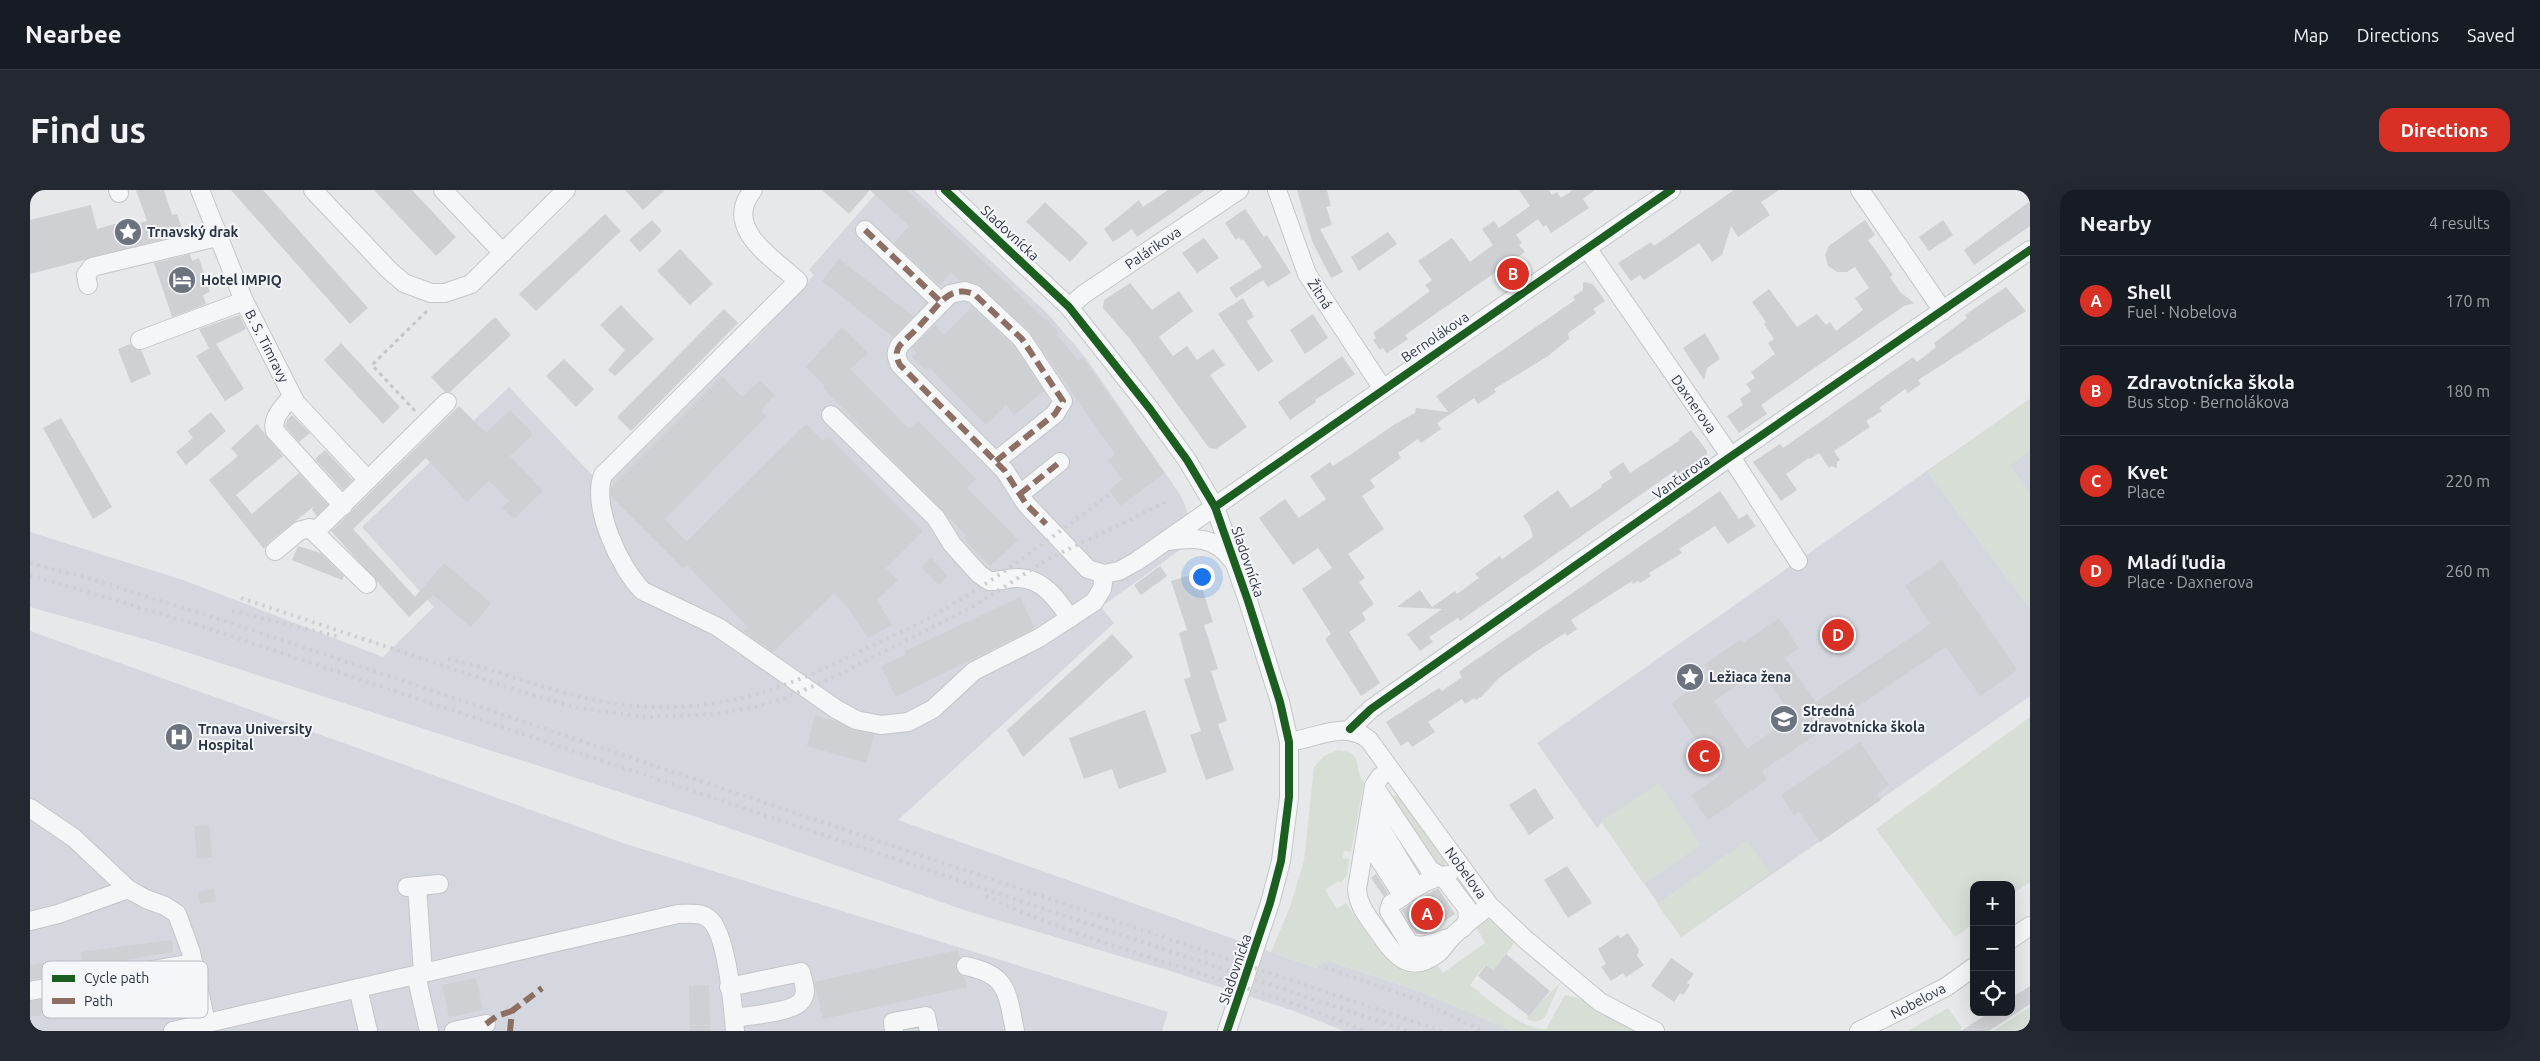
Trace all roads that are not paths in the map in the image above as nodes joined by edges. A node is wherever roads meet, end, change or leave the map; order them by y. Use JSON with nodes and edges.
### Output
{"nodes":[{"id":1,"x":200,"y":190,"type":"edge"},
{"id":2,"x":313,"y":190,"type":"edge"},
{"id":3,"x":443,"y":190,"type":"edge"},
{"id":4,"x":566,"y":190,"type":"edge"},
{"id":5,"x":753,"y":190,"type":"edge"},
{"id":6,"x":945,"y":190,"type":"edge"},
{"id":7,"x":1239,"y":190,"type":"edge"},
{"id":8,"x":1277,"y":190,"type":"edge"},
{"id":9,"x":1672,"y":190,"type":"edge"},
{"id":10,"x":1860,"y":190,"type":"edge"},
{"id":11,"x":865,"y":230,"type":"dead end"},
{"id":12,"x":217,"y":237,"type":"junction"},
{"id":13,"x":1587,"y":248,"type":"junction"},
{"id":14,"x":2030,"y":250,"type":"edge"},
{"id":15,"x":503,"y":253,"type":"junction"},
{"id":16,"x":88,"y":285,"type":"dead end"},
{"id":17,"x":244,"y":300,"type":"junction"},
{"id":18,"x":941,"y":302,"type":"junction"},
{"id":19,"x":1068,"y":307,"type":"junction"},
{"id":20,"x":1944,"y":310,"type":"junction"},
{"id":21,"x":140,"y":340,"type":"dead end"},
{"id":22,"x":1383,"y":388,"type":"junction"},
{"id":23,"x":292,"y":396,"type":"junction"},
{"id":24,"x":447,"y":402,"type":"dead end"},
{"id":25,"x":831,"y":415,"type":"dead end"},
{"id":26,"x":1731,"y":457,"type":"junction"},
{"id":27,"x":996,"y":461,"type":"junction"},
{"id":28,"x":1060,"y":462,"type":"dead end"},
{"id":29,"x":368,"y":480,"type":"junction"},
{"id":30,"x":1020,"y":494,"type":"junction"},
{"id":31,"x":343,"y":506,"type":"junction"},
{"id":32,"x":1215,"y":507,"type":"junction"},
{"id":33,"x":316,"y":531,"type":"junction"},
{"id":34,"x":1167,"y":541,"type":"junction"},
{"id":35,"x":275,"y":551,"type":"dead end"},
{"id":36,"x":1798,"y":561,"type":"dead end"},
{"id":37,"x":1237,"y":567,"type":"junction"},
{"id":38,"x":1104,"y":574,"type":"junction"},
{"id":39,"x":367,"y":584,"type":"dead end"},
{"id":40,"x":1070,"y":618,"type":"junction"},
{"id":41,"x":1350,"y":729,"type":"junction"},
{"id":42,"x":1289,"y":742,"type":"junction"},
{"id":43,"x":1389,"y":770,"type":"junction"},
{"id":44,"x":1374,"y":786,"type":"junction"},
{"id":45,"x":1371,"y":805,"type":"junction"},
{"id":46,"x":30,"y":808,"type":"edge"},
{"id":47,"x":1366,"y":829,"type":"junction"},
{"id":48,"x":1462,"y":868,"type":"junction"},
{"id":49,"x":1440,"y":876,"type":"junction"},
{"id":50,"x":439,"y":884,"type":"dead end"},
{"id":51,"x":128,"y":888,"type":"junction"},
{"id":52,"x":1357,"y":889,"type":"junction"},
{"id":53,"x":1403,"y":896,"type":"junction"},
{"id":54,"x":1489,"y":905,"type":"junction"},
{"id":55,"x":30,"y":921,"type":"edge"},
{"id":56,"x":2030,"y":926,"type":"edge"},
{"id":57,"x":1457,"y":933,"type":"junction"},
{"id":58,"x":2015,"y":936,"type":"edge"},
{"id":59,"x":192,"y":961,"type":"edge"},
{"id":60,"x":966,"y":966,"type":"dead end"},
{"id":61,"x":1970,"y":970,"type":"edge"},
{"id":62,"x":419,"y":974,"type":"junction"},
{"id":63,"x":729,"y":986,"type":"junction"},
{"id":64,"x":358,"y":988,"type":"junction"},
{"id":65,"x":205,"y":1018,"type":"edge"},
{"id":66,"x":206,"y":1023,"type":"junction"},
{"id":67,"x":486,"y":1024,"type":"dead end"},
{"id":68,"x":735,"y":1024,"type":"edge"},
{"id":69,"x":173,"y":1031,"type":"edge"},
{"id":70,"x":368,"y":1031,"type":"edge"},
{"id":71,"x":429,"y":1031,"type":"edge"},
{"id":72,"x":454,"y":1031,"type":"edge"},
{"id":73,"x":894,"y":1031,"type":"edge"},
{"id":74,"x":929,"y":1031,"type":"edge"},
{"id":75,"x":1016,"y":1031,"type":"edge"},
{"id":76,"x":1227,"y":1031,"type":"edge"},
{"id":77,"x":1655,"y":1031,"type":"edge"},
{"id":78,"x":1859,"y":1031,"type":"edge"}],
"edges":[{"from":1,"to":12,"type":"street","name":"B. S. Timravy"},
{"from":2,"to":15,"type":"street"},
{"from":3,"to":15,"type":"street"},
{"from":4,"to":15,"type":"street"},
{"from":5,"to":40,"type":"street"},
{"from":6,"to":19,"type":"street","name":"Sladovnícka"},
{"from":7,"to":19,"type":"street","name":"Palárikova"},
{"from":8,"to":22,"type":"street","name":"Žitná"},
{"from":9,"to":13,"type":"street","name":"Bernolákova"},
{"from":10,"to":20,"type":"street"},
{"from":11,"to":18,"type":"street"},
{"from":12,"to":16,"type":"street"},
{"from":12,"to":17,"type":"street","name":"B. S. Timravy"},
{"from":13,"to":22,"type":"street","name":"Bernolákova"},
{"from":13,"to":26,"type":"street","name":"Daxnerova"},
{"from":14,"to":20,"type":"street","name":"Vančurova"},
{"from":17,"to":21,"type":"street"},
{"from":17,"to":23,"type":"street","name":"B. S. Timravy"},
{"from":18,"to":27,"type":"street"},
{"from":18,"to":27,"type":"street"},
{"from":19,"to":32,"type":"street","name":"Sladovnícka"},
{"from":20,"to":26,"type":"street","name":"Vančurova"},
{"from":22,"to":32,"type":"street","name":"Bernolákova"},
{"from":23,"to":29,"type":"street","name":"B. S. Timravy"},
{"from":23,"to":31,"type":"street"},
{"from":24,"to":29,"type":"street"},
{"from":25,"to":40,"type":"street"},
{"from":26,"to":36,"type":"street","name":"Daxnerova"},
{"from":26,"to":41,"type":"street","name":"Vančurova"},
{"from":27,"to":30,"type":"street"},
{"from":28,"to":30,"type":"street"},
{"from":29,"to":31,"type":"street"},
{"from":30,"to":38,"type":"street"},
{"from":31,"to":33,"type":"street"},
{"from":32,"to":34,"type":"street","name":"Bernolákova"},
{"from":32,"to":37,"type":"street","name":"Sladovnícka"},
{"from":33,"to":35,"type":"street"},
{"from":33,"to":39,"type":"street"},
{"from":34,"to":37,"type":"street"},
{"from":34,"to":38,"type":"street","name":"Bernolákova"},
{"from":37,"to":42,"type":"street","name":"Sladovnícka"},
{"from":38,"to":40,"type":"street"},
{"from":41,"to":42,"type":"street"},
{"from":41,"to":43,"type":"street","name":"Nobelova"},
{"from":42,"to":76,"type":"street","name":"Sladovnícka"},
{"from":43,"to":44,"type":"street"},
{"from":43,"to":48,"type":"street","name":"Nobelova"},
{"from":44,"to":45,"type":"street"},
{"from":44,"to":49,"type":"street"},
{"from":45,"to":47,"type":"street"},
{"from":45,"to":53,"type":"street"},
{"from":46,"to":51,"type":"street"},
{"from":47,"to":52,"type":"street"},
{"from":47,"to":53,"type":"street"},
{"from":48,"to":49,"type":"street"},
{"from":48,"to":54,"type":"street","name":"Nobelova"},
{"from":49,"to":53,"type":"street"},
{"from":49,"to":57,"type":"street"},
{"from":50,"to":62,"type":"street"},
{"from":51,"to":55,"type":"street"},
{"from":51,"to":59,"type":"street"},
{"from":52,"to":53,"type":"street"},
{"from":52,"to":57,"type":"street"},
{"from":53,"to":57,"type":"street"},
{"from":54,"to":57,"type":"street"},
{"from":54,"to":77,"type":"street","name":"Nobelova"},
{"from":56,"to":58,"type":"street"},
{"from":60,"to":75,"type":"street"},
{"from":61,"to":78,"type":"street","name":"Nobelova"},
{"from":62,"to":63,"type":"street"},
{"from":62,"to":64,"type":"street"},
{"from":62,"to":71,"type":"street"},
{"from":63,"to":68,"type":"street"},
{"from":63,"to":68,"type":"street"},
{"from":64,"to":66,"type":"street"},
{"from":64,"to":70,"type":"street"},
{"from":65,"to":66,"type":"street"},
{"from":66,"to":69,"type":"street"},
{"from":67,"to":72,"type":"street"},
{"from":73,"to":74,"type":"street"}]}
